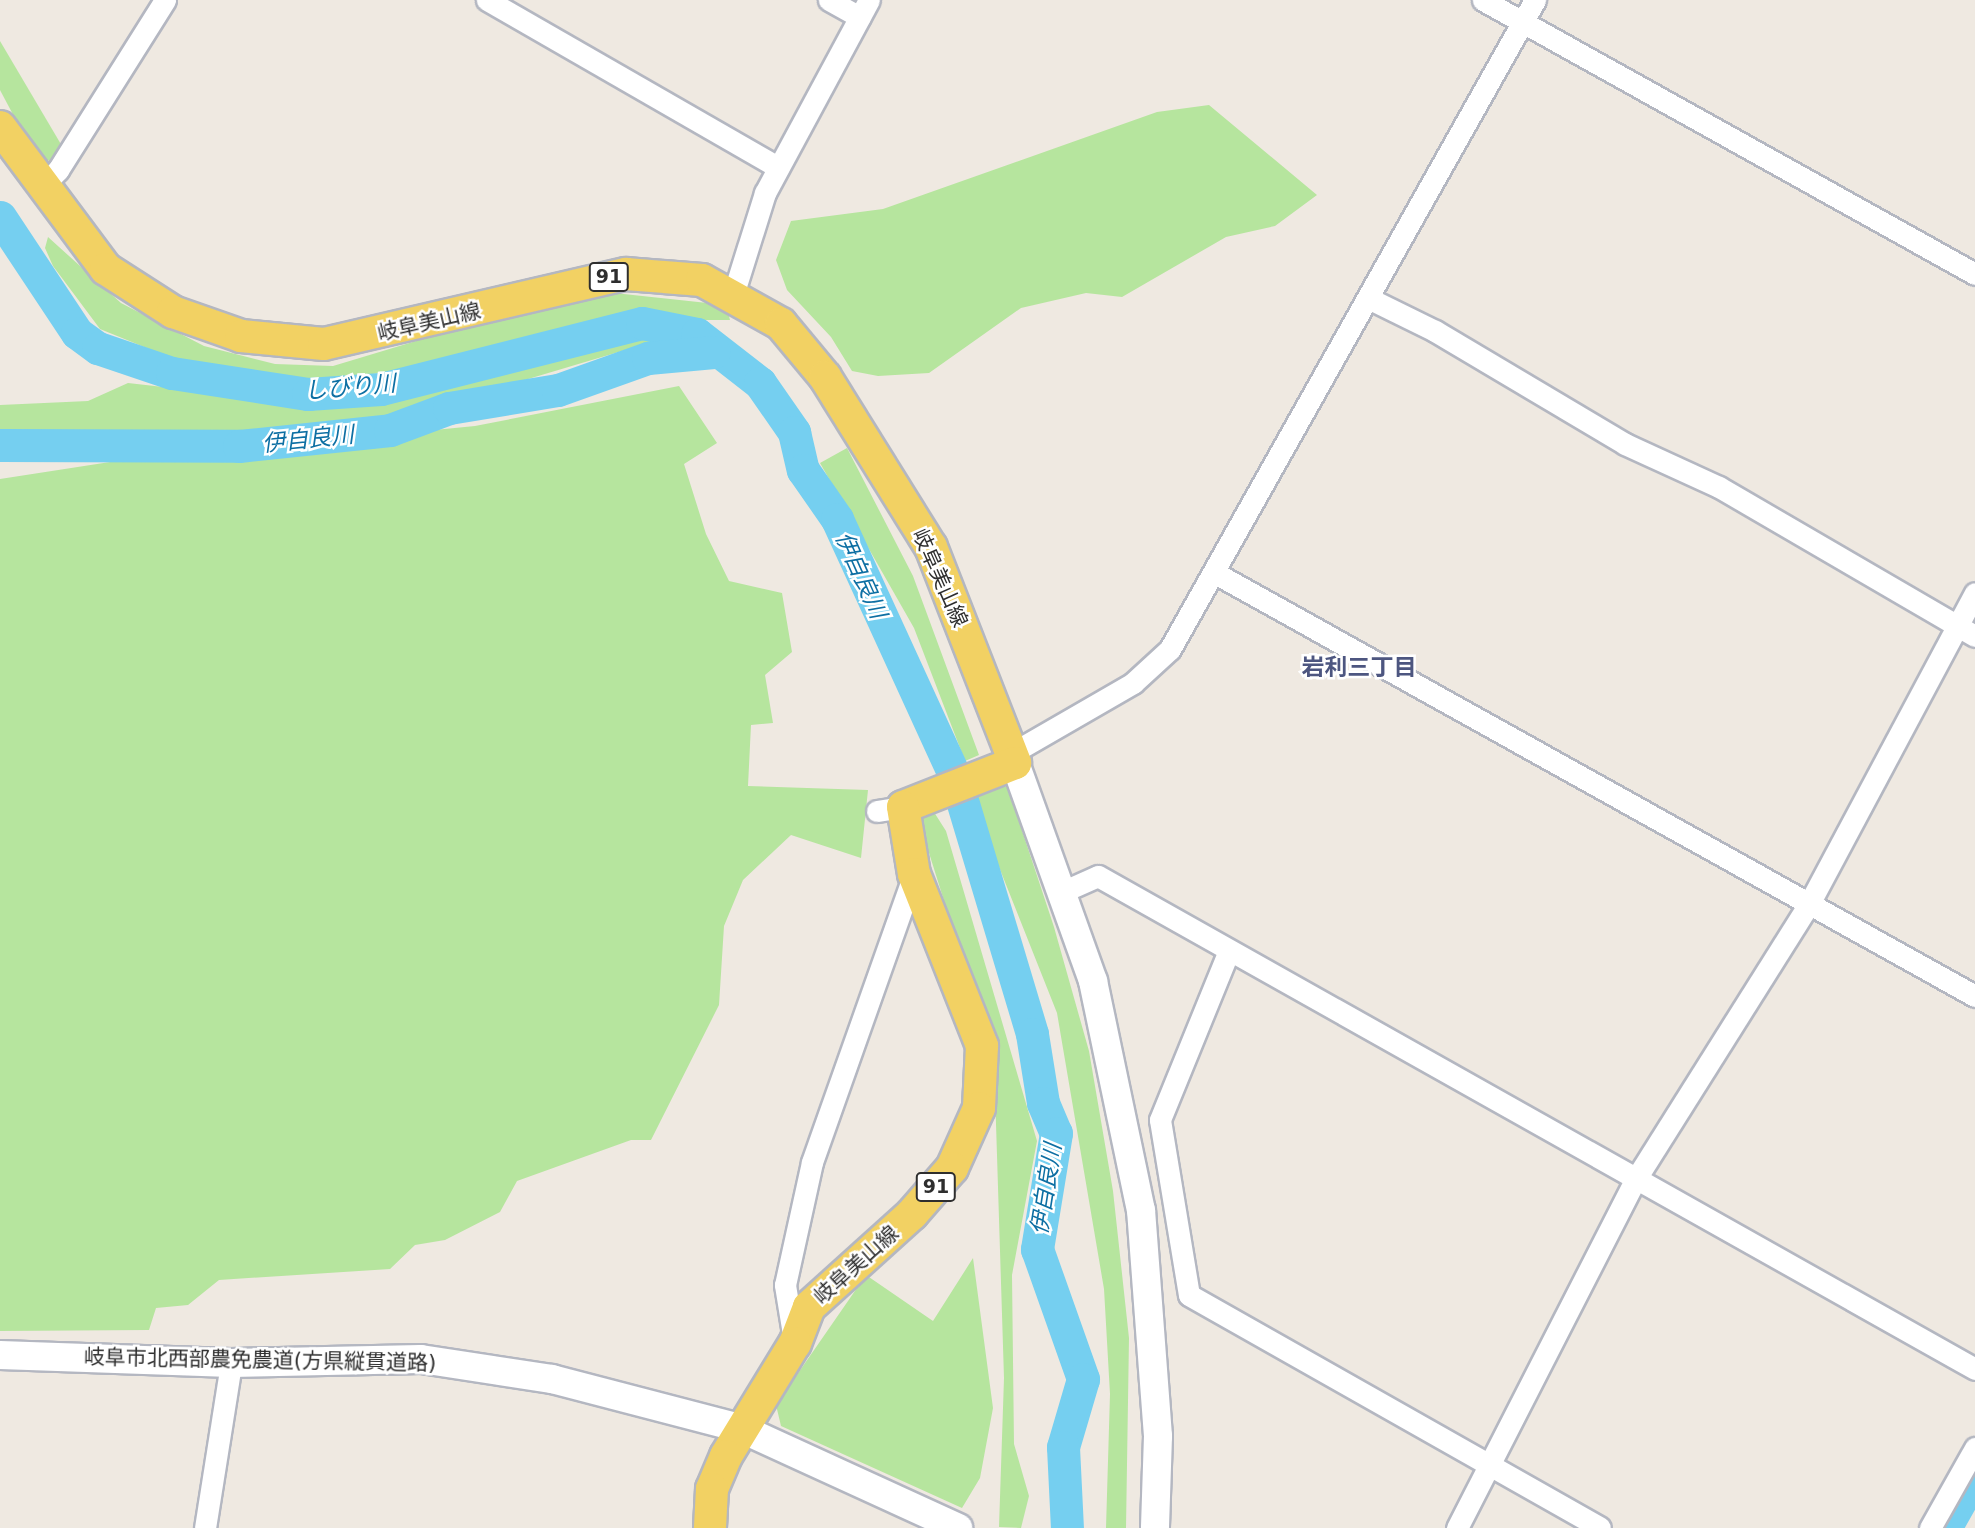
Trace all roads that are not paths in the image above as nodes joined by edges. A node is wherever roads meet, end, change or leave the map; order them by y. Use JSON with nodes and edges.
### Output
{"nodes":[{"id":1,"x":164,"y":0,"type":"edge"},
{"id":2,"x":487,"y":0,"type":"edge"},
{"id":3,"x":830,"y":0,"type":"edge"},
{"id":4,"x":1483,"y":0,"type":"edge"},
{"id":5,"x":1535,"y":0,"type":"edge"},
{"id":6,"x":864,"y":8,"type":"edge"},
{"id":7,"x":1523,"y":21,"type":"junction"},
{"id":8,"x":0,"y":127,"type":"edge"},
{"id":9,"x":778,"y":167,"type":"junction"},
{"id":10,"x":42,"y":186,"type":"junction"},
{"id":11,"x":1975,"y":274,"type":"edge"},
{"id":12,"x":733,"y":295,"type":"junction"},
{"id":13,"x":1370,"y":299,"type":"junction"},
{"id":14,"x":1215,"y":573,"type":"junction"},
{"id":15,"x":1975,"y":593,"type":"edge"},
{"id":16,"x":1966,"y":632,"type":"edge"},
{"id":17,"x":1009,"y":763,"type":"junction"},
{"id":18,"x":914,"y":874,"type":"junction"},
{"id":19,"x":1062,"y":892,"type":"junction"},
{"id":20,"x":1810,"y":902,"type":"junction"},
{"id":21,"x":1228,"y":953,"type":"junction"},
{"id":22,"x":1975,"y":996,"type":"edge"},
{"id":23,"x":1637,"y":1177,"type":"junction"},
{"id":24,"x":795,"y":1343,"type":"junction"},
{"id":25,"x":0,"y":1355,"type":"edge"},
{"id":26,"x":231,"y":1363,"type":"junction"},
{"id":27,"x":1975,"y":1369,"type":"edge"},
{"id":28,"x":740,"y":1428,"type":"junction"},
{"id":29,"x":1975,"y":1448,"type":"edge"},
{"id":30,"x":1493,"y":1467,"type":"junction"},
{"id":31,"x":955,"y":1526,"type":"edge"},
{"id":32,"x":205,"y":1528,"type":"edge"},
{"id":33,"x":710,"y":1528,"type":"edge"},
{"id":34,"x":1155,"y":1528,"type":"edge"},
{"id":35,"x":1457,"y":1528,"type":"edge"},
{"id":36,"x":1600,"y":1528,"type":"edge"},
{"id":37,"x":1930,"y":1528,"type":"edge"}],
"edges":[{"from":1,"to":10,"type":"street"},
{"from":2,"to":9,"type":"street"},
{"from":3,"to":6,"type":"street"},
{"from":4,"to":7,"type":"street"},
{"from":5,"to":7,"type":"street"},
{"from":6,"to":9,"type":"street"},
{"from":7,"to":11,"type":"street"},
{"from":7,"to":13,"type":"street"},
{"from":8,"to":10,"type":"main road","name":"岐阜美山線","number":"91"},
{"from":9,"to":12,"type":"street"},
{"from":10,"to":12,"type":"main road","name":"岐阜美山線","number":"91"},
{"from":12,"to":17,"type":"main road","name":"岐阜美山線","number":"91"},
{"from":13,"to":14,"type":"street"},
{"from":13,"to":16,"type":"street"},
{"from":14,"to":17,"type":"street"},
{"from":14,"to":20,"type":"street"},
{"from":15,"to":16,"type":"street"},
{"from":16,"to":20,"type":"street"},
{"from":17,"to":18,"type":"main road","name":"岐阜美山線","number":"91"},
{"from":17,"to":19,"type":"street"},
{"from":18,"to":24,"type":"street"},
{"from":18,"to":24,"type":"main road","name":"岐阜美山線","number":"91"},
{"from":19,"to":21,"type":"street"},
{"from":19,"to":34,"type":"street"},
{"from":20,"to":22,"type":"street"},
{"from":20,"to":23,"type":"street"},
{"from":21,"to":23,"type":"street"},
{"from":21,"to":30,"type":"street"},
{"from":23,"to":27,"type":"street"},
{"from":23,"to":30,"type":"street"},
{"from":24,"to":28,"type":"main road","name":"岐阜美山線","number":"91"},
{"from":25,"to":26,"type":"street","name":"岐阜市北西部農免農道(方県縦貫道路)"},
{"from":26,"to":28,"type":"street","name":"岐阜市北西部農免農道(方県縦貫道路)"},
{"from":26,"to":32,"type":"street"},
{"from":28,"to":31,"type":"street","name":"岐阜市北西部農免農道(方県縦貫道路)"},
{"from":28,"to":33,"type":"main road","name":"岐阜美山線","number":"91"},
{"from":29,"to":37,"type":"street"},
{"from":30,"to":35,"type":"street"},
{"from":30,"to":36,"type":"street"}]}
